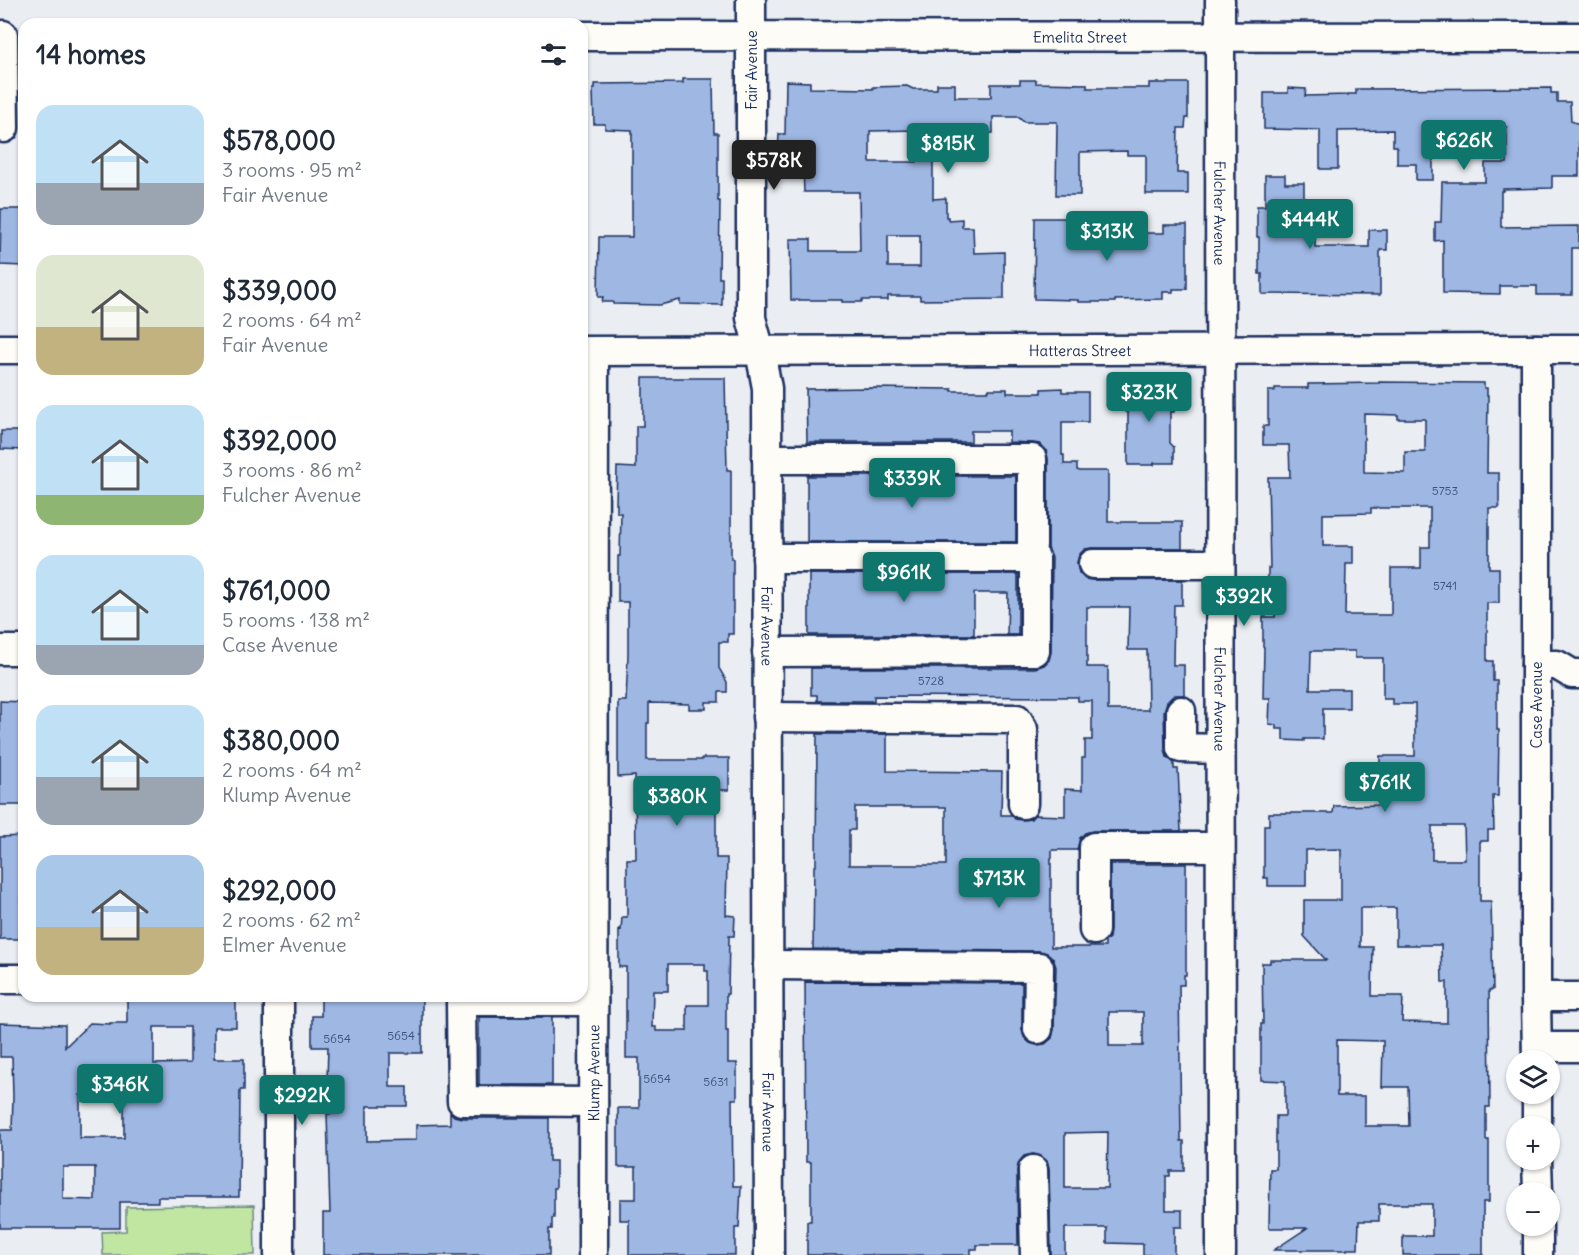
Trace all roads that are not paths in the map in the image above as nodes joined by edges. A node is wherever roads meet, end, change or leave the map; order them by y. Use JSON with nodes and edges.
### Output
{"nodes":[{"id":1,"x":751,"y":0,"type":"edge"},
{"id":2,"x":1220,"y":0,"type":"edge"},
{"id":3,"x":9,"y":35,"type":"edge"},
{"id":4,"x":751,"y":35,"type":"junction"},
{"id":5,"x":588,"y":36,"type":"edge"},
{"id":6,"x":1220,"y":36,"type":"junction"},
{"id":7,"x":1579,"y":37,"type":"edge"},
{"id":8,"x":4,"y":128,"type":"dead end"},
{"id":9,"x":0,"y":349,"type":"edge"},
{"id":10,"x":18,"y":349,"type":"edge"},
{"id":11,"x":1220,"y":350,"type":"junction"},
{"id":12,"x":1536,"y":350,"type":"junction"},
{"id":13,"x":1579,"y":350,"type":"edge"},
{"id":14,"x":588,"y":351,"type":"edge"},
{"id":15,"x":760,"y":351,"type":"junction"},
{"id":16,"x":767,"y":459,"type":"junction"},
{"id":17,"x":1032,"y":545,"type":"dead end"},
{"id":18,"x":767,"y":558,"type":"junction"},
{"id":19,"x":1093,"y":564,"type":"dead end"},
{"id":20,"x":1220,"y":564,"type":"junction"},
{"id":21,"x":0,"y":650,"type":"edge"},
{"id":22,"x":18,"y":650,"type":"edge"},
{"id":23,"x":767,"y":652,"type":"junction"},
{"id":24,"x":1536,"y":665,"type":"junction"},
{"id":25,"x":1579,"y":674,"type":"edge"},
{"id":26,"x":1181,"y":711,"type":"dead end"},
{"id":27,"x":767,"y":717,"type":"junction"},
{"id":28,"x":1220,"y":749,"type":"junction"},
{"id":29,"x":1023,"y":804,"type":"dead end"},
{"id":30,"x":1220,"y":847,"type":"junction"},
{"id":31,"x":1094,"y":930,"type":"dead end"},
{"id":32,"x":588,"y":956,"type":"edge"},
{"id":33,"x":768,"y":965,"type":"junction"},
{"id":34,"x":0,"y":979,"type":"edge"},
{"id":35,"x":18,"y":979,"type":"edge"},
{"id":36,"x":1536,"y":997,"type":"junction"},
{"id":37,"x":1579,"y":997,"type":"edge"},
{"id":38,"x":588,"y":1001,"type":"edge"},
{"id":39,"x":593,"y":1001,"type":"junction"},
{"id":40,"x":279,"y":1002,"type":"edge"},
{"id":41,"x":461,"y":1002,"type":"edge"},
{"id":42,"x":1038,"y":1029,"type":"dead end"},
{"id":43,"x":1579,"y":1047,"type":"edge"},
{"id":44,"x":1537,"y":1050,"type":"edge"},
{"id":45,"x":1560,"y":1050,"type":"edge"},
{"id":46,"x":593,"y":1102,"type":"junction"},
{"id":47,"x":1033,"y":1170,"type":"dead end"},
{"id":48,"x":1538,"y":1236,"type":"edge"},
{"id":49,"x":279,"y":1255,"type":"edge"},
{"id":50,"x":593,"y":1255,"type":"edge"},
{"id":51,"x":769,"y":1255,"type":"edge"},
{"id":52,"x":1035,"y":1255,"type":"edge"},
{"id":53,"x":1221,"y":1255,"type":"edge"},
{"id":54,"x":1538,"y":1255,"type":"edge"}],
"edges":[{"from":1,"to":4,"type":"street","name":"Fair Avenue"},
{"from":2,"to":6,"type":"street","name":"Fulcher Avenue"},
{"from":3,"to":8,"type":"street"},
{"from":4,"to":5,"type":"street","name":"Emelita Street"},
{"from":4,"to":6,"type":"street","name":"Emelita Street"},
{"from":4,"to":15,"type":"street","name":"Fair Avenue"},
{"from":6,"to":7,"type":"street","name":"Emelita Street"},
{"from":6,"to":11,"type":"street","name":"Fulcher Avenue"},
{"from":9,"to":10,"type":"street"},
{"from":11,"to":12,"type":"street","name":"Hatteras Street"},
{"from":11,"to":15,"type":"street","name":"Hatteras Street"},
{"from":11,"to":20,"type":"street","name":"Fulcher Avenue"},
{"from":12,"to":13,"type":"street","name":"Hatteras Street"},
{"from":12,"to":24,"type":"street","name":"Case Avenue"},
{"from":14,"to":15,"type":"street","name":"Hatteras Street"},
{"from":15,"to":16,"type":"street","name":"Fair Avenue"},
{"from":16,"to":17,"type":"street"},
{"from":16,"to":18,"type":"street","name":"Fair Avenue"},
{"from":18,"to":23,"type":"street","name":"Fair Avenue"},
{"from":18,"to":23,"type":"street"},
{"from":19,"to":20,"type":"street"},
{"from":20,"to":28,"type":"street","name":"Fulcher Avenue"},
{"from":21,"to":22,"type":"street"},
{"from":23,"to":27,"type":"street","name":"Fair Avenue"},
{"from":24,"to":25,"type":"street"},
{"from":24,"to":36,"type":"street","name":"Case Avenue"},
{"from":26,"to":28,"type":"street"},
{"from":27,"to":29,"type":"street"},
{"from":27,"to":33,"type":"street","name":"Fair Avenue"},
{"from":28,"to":30,"type":"street","name":"Fulcher Avenue"},
{"from":30,"to":31,"type":"street"},
{"from":30,"to":53,"type":"street","name":"Fulcher Avenue"},
{"from":32,"to":39,"type":"street","name":"Klump Avenue"},
{"from":33,"to":42,"type":"street"},
{"from":33,"to":51,"type":"street","name":"Fair Avenue"},
{"from":34,"to":35,"type":"street"},
{"from":36,"to":37,"type":"street"},
{"from":36,"to":44,"type":"street","name":"Case Avenue"},
{"from":38,"to":39,"type":"street"},
{"from":39,"to":46,"type":"street","name":"Klump Avenue"},
{"from":40,"to":49,"type":"street"},
{"from":41,"to":46,"type":"street"},
{"from":43,"to":45,"type":"street"},
{"from":46,"to":50,"type":"street","name":"Klump Avenue"},
{"from":47,"to":52,"type":"street"},
{"from":48,"to":54,"type":"street"}]}
